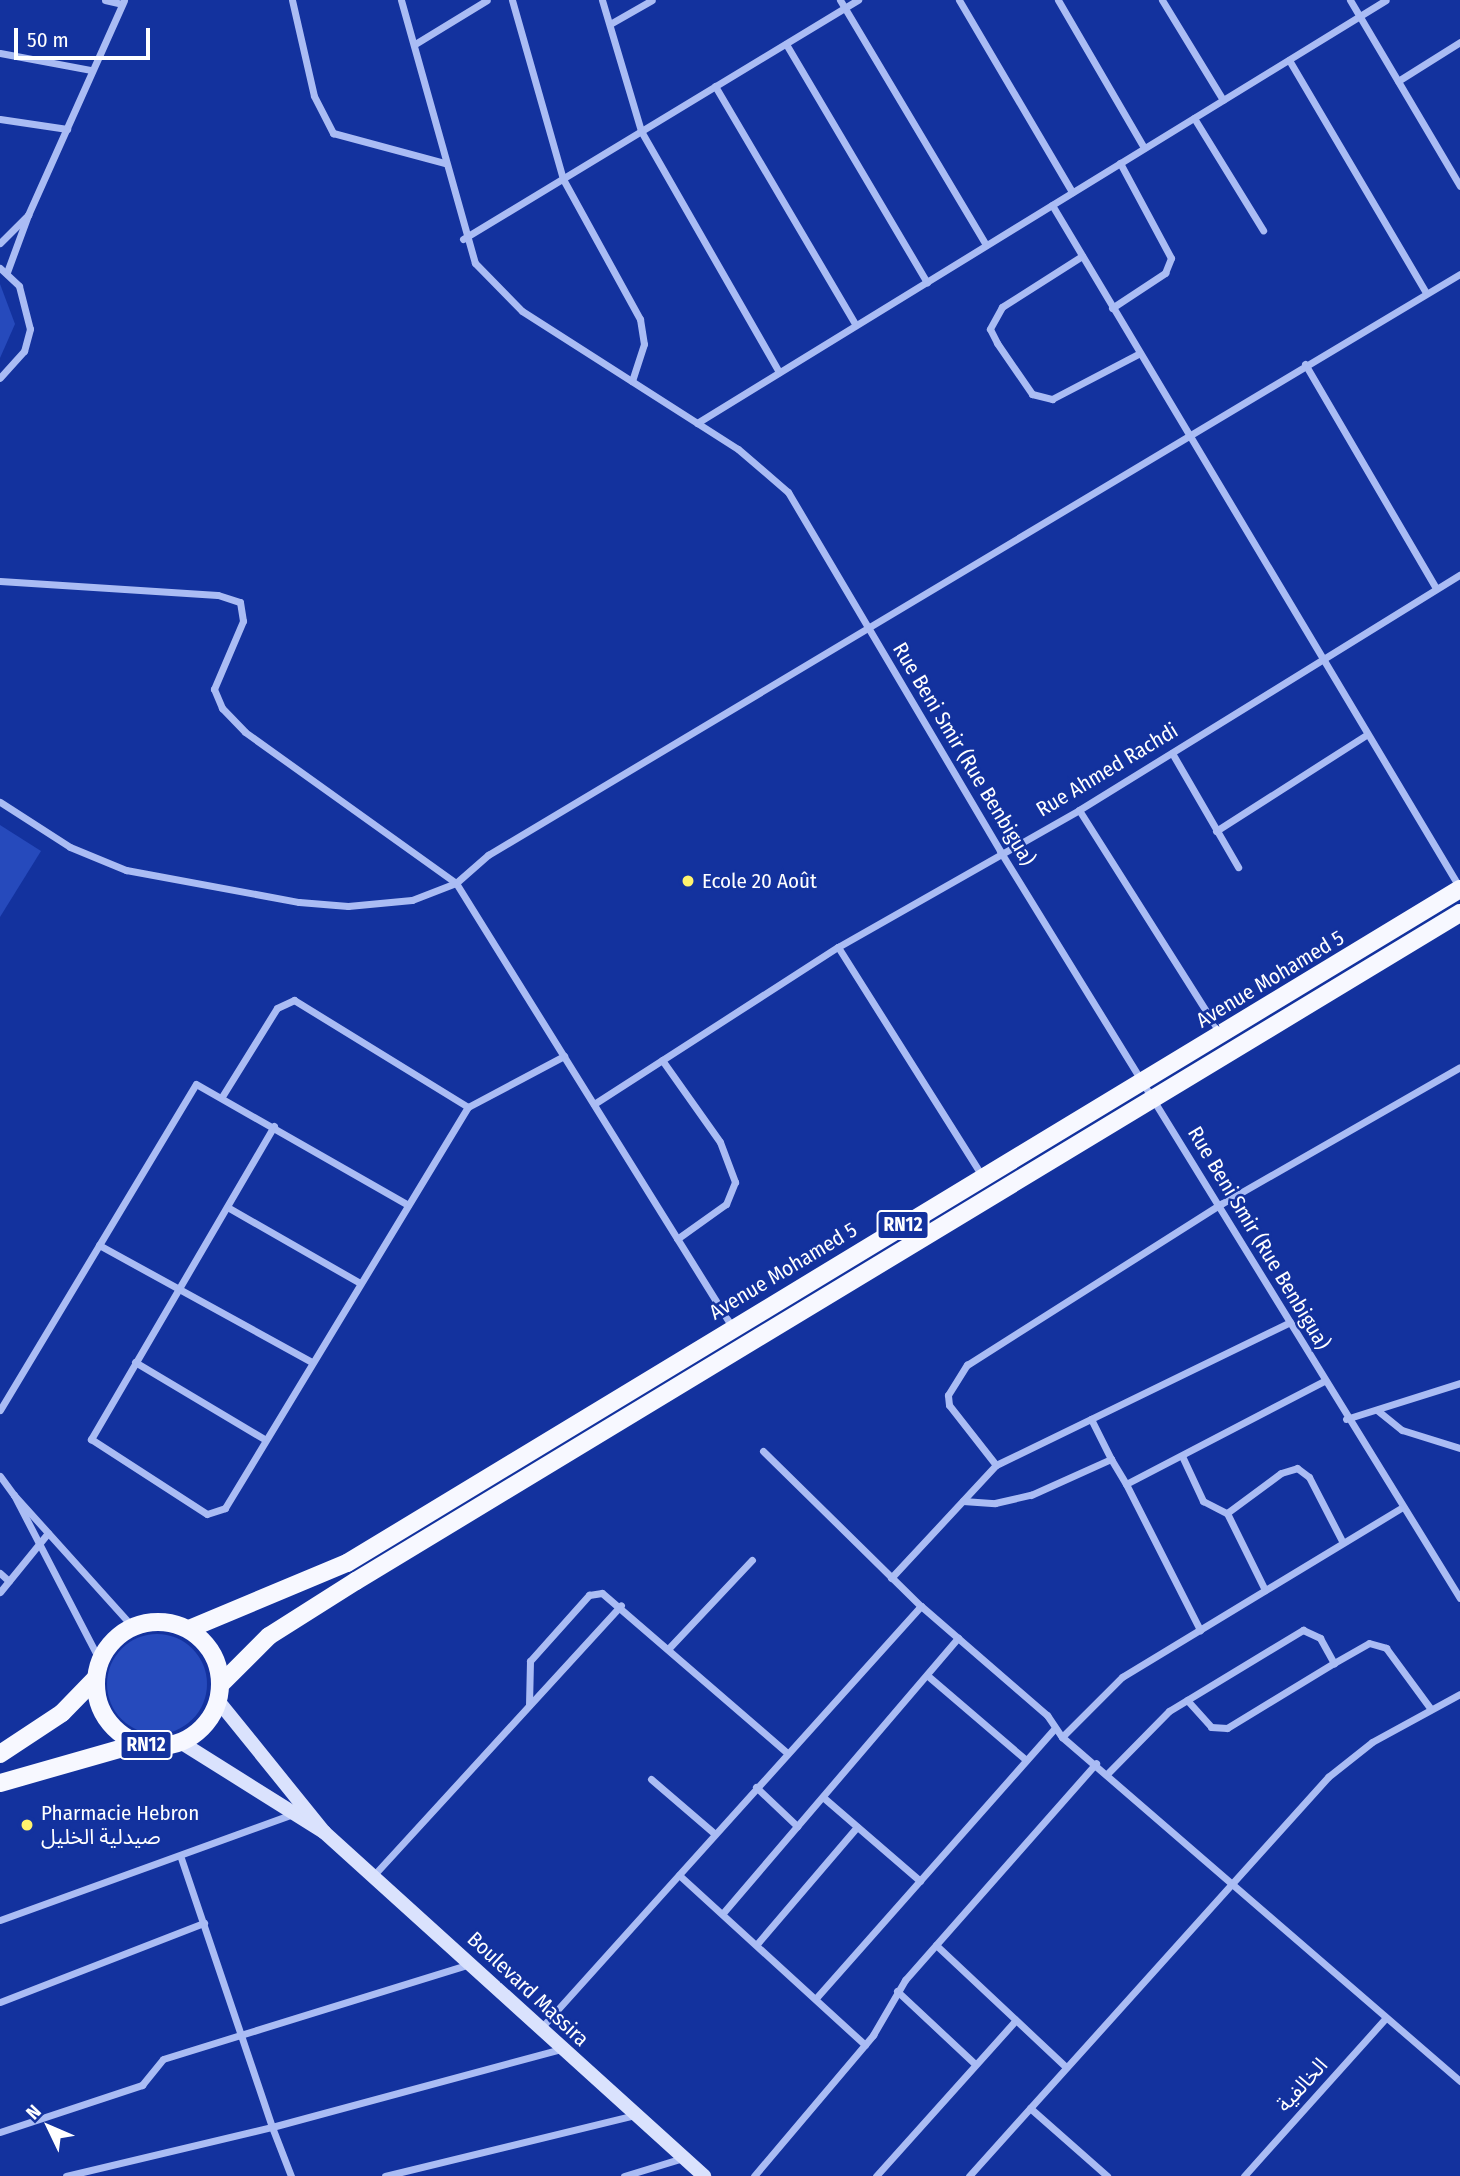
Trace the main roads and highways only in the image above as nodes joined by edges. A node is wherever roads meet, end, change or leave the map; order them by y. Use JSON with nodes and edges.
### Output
{"nodes":[{"id":1,"x":1460,"y":888,"type":"edge"},
{"id":2,"x":1460,"y":913,"type":"edge"},
{"id":3,"x":189,"y":1629,"type":"junction"},
{"id":4,"x":98,"y":1670,"type":"junction"},
{"id":5,"x":221,"y":1684,"type":"junction"},
{"id":6,"x":219,"y":1702,"type":"junction"},
{"id":7,"x":182,"y":1742,"type":"junction"},
{"id":8,"x":137,"y":1744,"type":"junction"},
{"id":9,"x":0,"y":1754,"type":"edge"},
{"id":10,"x":0,"y":1783,"type":"edge"},
{"id":11,"x":324,"y":1832,"type":"junction"},
{"id":12,"x":704,"y":2176,"type":"edge"}],
"edges":[{"from":1,"to":3,"type":"main road","name":"Avenue Mohamed 5","number":"RN12"},
{"from":2,"to":5,"type":"main road","name":"Avenue Mohamed 5","number":"RN12"},
{"from":3,"to":4,"type":"main road"},
{"from":3,"to":5,"type":"main road","number":"RN12"},
{"from":4,"to":8,"type":"main road","number":"RN12"},
{"from":4,"to":9,"type":"main road"},
{"from":5,"to":6,"type":"main road","number":"RN12"},
{"from":6,"to":7,"type":"main road","number":"RN12"},
{"from":6,"to":11,"type":"main road"},
{"from":7,"to":8,"type":"main road","number":"RN12"},
{"from":7,"to":11,"type":"main road"},
{"from":8,"to":10,"type":"main road","number":"RN12"},
{"from":11,"to":12,"type":"main road","name":"Boulevard Massira"}]}
